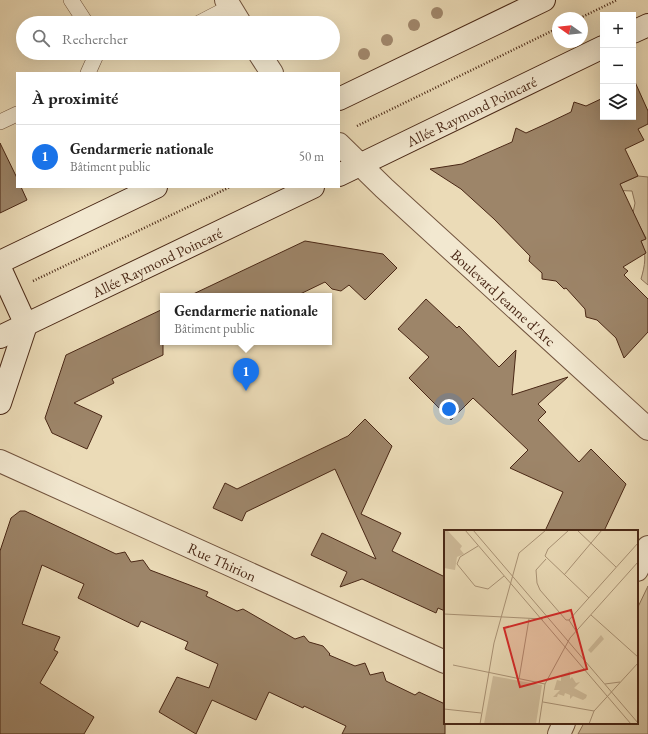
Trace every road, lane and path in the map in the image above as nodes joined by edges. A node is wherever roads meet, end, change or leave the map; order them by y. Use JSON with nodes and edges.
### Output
{"nodes":[{"id":1,"x":71,"y":0,"type":"edge"},
{"id":2,"x":544,"y":0,"type":"edge"},
{"id":3,"x":617,"y":0,"type":"edge"},
{"id":4,"x":232,"y":10,"type":"edge"},
{"id":5,"x":588,"y":14,"type":"edge"},
{"id":6,"x":81,"y":16,"type":"edge"},
{"id":7,"x":217,"y":16,"type":"edge"},
{"id":8,"x":648,"y":25,"type":"edge"},
{"id":9,"x":552,"y":31,"type":"edge"},
{"id":10,"x":636,"y":31,"type":"edge"},
{"id":11,"x":600,"y":47,"type":"edge"},
{"id":12,"x":94,"y":60,"type":"edge"},
{"id":13,"x":264,"y":60,"type":"edge"},
{"id":14,"x":88,"y":72,"type":"edge"},
{"id":15,"x":271,"y":72,"type":"edge"},
{"id":16,"x":340,"y":99,"type":"edge"},
{"id":17,"x":16,"y":114,"type":"edge"},
{"id":18,"x":0,"y":122,"type":"edge"},
{"id":19,"x":346,"y":136,"type":"edge"},
{"id":20,"x":360,"y":164,"type":"junction"},
{"id":21,"x":340,"y":174,"type":"edge"},
{"id":22,"x":154,"y":188,"type":"edge"},
{"id":23,"x":228,"y":188,"type":"edge"},
{"id":24,"x":311,"y":188,"type":"edge"},
{"id":25,"x":0,"y":262,"type":"edge"},
{"id":26,"x":0,"y":268,"type":"edge"},
{"id":27,"x":11,"y":292,"type":"junction"},
{"id":28,"x":26,"y":325,"type":"junction"},
{"id":29,"x":0,"y":337,"type":"edge"},
{"id":30,"x":0,"y":402,"type":"edge"},
{"id":31,"x":648,"y":428,"type":"edge"},
{"id":32,"x":0,"y":461,"type":"edge"},
{"id":33,"x":648,"y":547,"type":"edge"},
{"id":34,"x":638,"y":568,"type":"edge"},
{"id":35,"x":444,"y":662,"type":"edge"},
{"id":36,"x":564,"y":724,"type":"edge"},
{"id":37,"x":559,"y":734,"type":"edge"}],
"edges":[{"from":1,"to":6,"type":"lane"},
{"from":2,"to":16,"type":"street"},
{"from":3,"to":5,"type":"path"},
{"from":4,"to":7,"type":"lane"},
{"from":8,"to":10,"type":"street"},
{"from":9,"to":19,"type":"path"},
{"from":11,"to":20,"type":"street","name":"Allée Raymond Poincaré"},
{"from":12,"to":14,"type":"lane"},
{"from":13,"to":15,"type":"street"},
{"from":17,"to":18,"type":"lane"},
{"from":19,"to":20,"type":"street","name":"Boulevard Jeanne d'Arc"},
{"from":20,"to":21,"type":"street","name":"Allée Raymond Poincaré"},
{"from":20,"to":31,"type":"street","name":"Boulevard Jeanne d'Arc"},
{"from":22,"to":25,"type":"street"},
{"from":23,"to":27,"type":"path"},
{"from":24,"to":28,"type":"street","name":"Allée Raymond Poincaré"},
{"from":26,"to":27,"type":"street"},
{"from":27,"to":28,"type":"street"},
{"from":28,"to":29,"type":"street","name":"Allée Raymond Poincaré"},
{"from":28,"to":30,"type":"street"},
{"from":32,"to":35,"type":"street","name":"Rue Thirion"},
{"from":33,"to":34,"type":"street"},
{"from":36,"to":37,"type":"street"}]}
